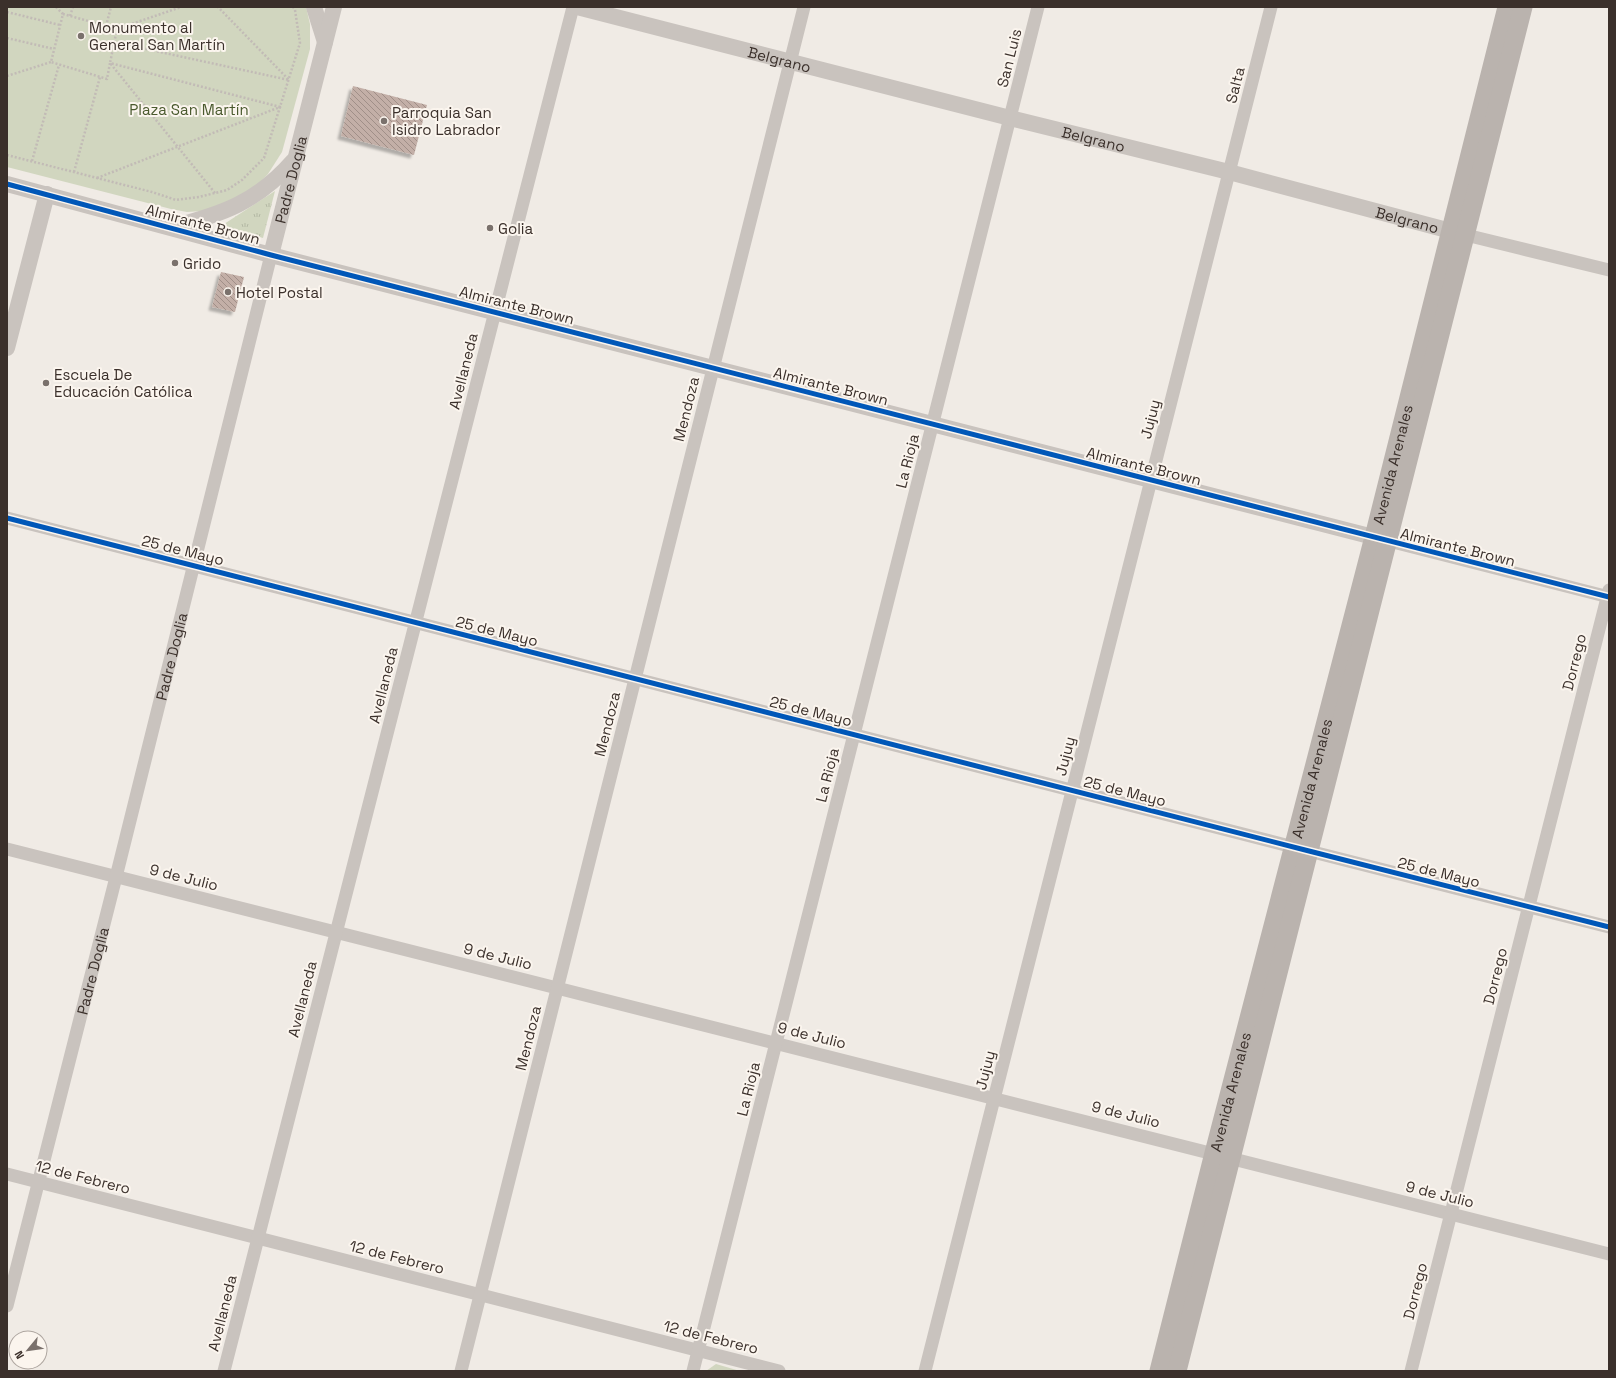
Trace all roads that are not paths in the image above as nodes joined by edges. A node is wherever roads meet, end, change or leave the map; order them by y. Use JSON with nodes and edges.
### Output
{"nodes":[{"id":1,"x":314,"y":7,"type":"edge"},
{"id":2,"x":334,"y":7,"type":"edge"},
{"id":3,"x":573,"y":7,"type":"edge"},
{"id":4,"x":577,"y":7,"type":"edge"},
{"id":5,"x":804,"y":7,"type":"edge"},
{"id":6,"x":1038,"y":7,"type":"edge"},
{"id":7,"x":1271,"y":7,"type":"edge"},
{"id":8,"x":1507,"y":7,"type":"edge"},
{"id":9,"x":1523,"y":7,"type":"edge"},
{"id":10,"x":325,"y":42,"type":"junction"},
{"id":11,"x":790,"y":61,"type":"junction"},
{"id":12,"x":1010,"y":118,"type":"junction"},
{"id":13,"x":295,"y":159,"type":"junction"},
{"id":14,"x":1229,"y":172,"type":"junction"},
{"id":15,"x":7,"y":184,"type":"edge"},
{"id":16,"x":47,"y":194,"type":"junction"},
{"id":17,"x":170,"y":228,"type":"junction"},
{"id":18,"x":1458,"y":233,"type":"junction"},
{"id":19,"x":271,"y":255,"type":"junction"},
{"id":20,"x":1609,"y":270,"type":"edge"},
{"id":21,"x":495,"y":312,"type":"junction"},
{"id":22,"x":7,"y":348,"type":"edge"},
{"id":23,"x":713,"y":368,"type":"junction"},
{"id":24,"x":933,"y":424,"type":"junction"},
{"id":25,"x":1151,"y":480,"type":"junction"},
{"id":26,"x":7,"y":518,"type":"edge"},
{"id":27,"x":1381,"y":539,"type":"junction"},
{"id":28,"x":194,"y":566,"type":"junction"},
{"id":29,"x":1608,"y":595,"type":"edge"},
{"id":30,"x":415,"y":622,"type":"junction"},
{"id":31,"x":635,"y":678,"type":"junction"},
{"id":32,"x":854,"y":734,"type":"junction"},
{"id":33,"x":1072,"y":790,"type":"junction"},
{"id":34,"x":7,"y":849,"type":"edge"},
{"id":35,"x":1301,"y":849,"type":"junction"},
{"id":36,"x":116,"y":877,"type":"junction"},
{"id":37,"x":1529,"y":907,"type":"junction"},
{"id":38,"x":1609,"y":927,"type":"edge"},
{"id":39,"x":336,"y":932,"type":"junction"},
{"id":40,"x":557,"y":988,"type":"junction"},
{"id":41,"x":776,"y":1043,"type":"junction"},
{"id":42,"x":994,"y":1098,"type":"junction"},
{"id":43,"x":1222,"y":1155,"type":"junction"},
{"id":44,"x":7,"y":1174,"type":"edge"},
{"id":45,"x":38,"y":1182,"type":"junction"},
{"id":46,"x":1451,"y":1213,"type":"junction"},
{"id":47,"x":258,"y":1238,"type":"junction"},
{"id":48,"x":1609,"y":1254,"type":"edge"},
{"id":49,"x":480,"y":1295,"type":"junction"},
{"id":50,"x":7,"y":1306,"type":"edge"},
{"id":51,"x":699,"y":1350,"type":"junction"},
{"id":52,"x":224,"y":1371,"type":"edge"},
{"id":53,"x":461,"y":1371,"type":"edge"},
{"id":54,"x":693,"y":1371,"type":"edge"},
{"id":55,"x":779,"y":1371,"type":"edge"},
{"id":56,"x":925,"y":1371,"type":"edge"},
{"id":57,"x":1159,"y":1371,"type":"edge"},
{"id":58,"x":1177,"y":1371,"type":"edge"},
{"id":59,"x":1411,"y":1371,"type":"edge"}],
"edges":[{"from":1,"to":10,"type":"street"},
{"from":2,"to":10,"type":"street","name":"Padre Doglia"},
{"from":3,"to":21,"type":"street","name":"Avellaneda"},
{"from":4,"to":11,"type":"street","name":"Belgrano"},
{"from":5,"to":11,"type":"street","name":"Mendoza"},
{"from":6,"to":12,"type":"street","name":"San Luis"},
{"from":7,"to":14,"type":"street","name":"Salta"},
{"from":8,"to":18,"type":"main road"},
{"from":9,"to":18,"type":"main road"},
{"from":10,"to":13,"type":"street","name":"Padre Doglia"},
{"from":11,"to":12,"type":"street","name":"Belgrano"},
{"from":11,"to":23,"type":"street","name":"Mendoza"},
{"from":12,"to":14,"type":"street","name":"Belgrano"},
{"from":12,"to":24,"type":"street","name":"La Rioja"},
{"from":13,"to":17,"type":"street"},
{"from":13,"to":19,"type":"street","name":"Padre Doglia"},
{"from":14,"to":18,"type":"street","name":"Belgrano"},
{"from":14,"to":25,"type":"street","name":"Jujuy"},
{"from":15,"to":16,"type":"street","name":"Almirante Brown"},
{"from":16,"to":17,"type":"street","name":"Almirante Brown"},
{"from":16,"to":22,"type":"street"},
{"from":17,"to":19,"type":"street","name":"Almirante Brown"},
{"from":18,"to":20,"type":"street","name":"Belgrano"},
{"from":18,"to":27,"type":"main road","name":"Avenida Arenales"},
{"from":19,"to":21,"type":"street","name":"Almirante Brown"},
{"from":19,"to":28,"type":"street","name":"Padre Doglia"},
{"from":21,"to":23,"type":"street","name":"Almirante Brown"},
{"from":21,"to":30,"type":"street","name":"Avellaneda"},
{"from":23,"to":24,"type":"street","name":"Almirante Brown"},
{"from":23,"to":31,"type":"street","name":"Mendoza"},
{"from":24,"to":25,"type":"street","name":"Almirante Brown"},
{"from":24,"to":32,"type":"street","name":"La Rioja"},
{"from":25,"to":27,"type":"street","name":"Almirante Brown"},
{"from":25,"to":33,"type":"street","name":"Jujuy"},
{"from":26,"to":28,"type":"street","name":"25 de Mayo"},
{"from":27,"to":29,"type":"street","name":"Almirante Brown"},
{"from":27,"to":35,"type":"main road","name":"Avenida Arenales"},
{"from":28,"to":30,"type":"street","name":"25 de Mayo"},
{"from":28,"to":36,"type":"street","name":"Padre Doglia"},
{"from":29,"to":37,"type":"street","name":"Dorrego"},
{"from":30,"to":31,"type":"street","name":"25 de Mayo"},
{"from":30,"to":39,"type":"street","name":"Avellaneda"},
{"from":31,"to":32,"type":"street","name":"25 de Mayo"},
{"from":31,"to":40,"type":"street","name":"Mendoza"},
{"from":32,"to":33,"type":"street","name":"25 de Mayo"},
{"from":32,"to":41,"type":"street","name":"La Rioja"},
{"from":33,"to":35,"type":"street","name":"25 de Mayo"},
{"from":33,"to":42,"type":"street","name":"Jujuy"},
{"from":34,"to":36,"type":"street","name":"9 de Julio"},
{"from":35,"to":37,"type":"street","name":"25 de Mayo"},
{"from":35,"to":43,"type":"main road","name":"Avenida Arenales"},
{"from":36,"to":39,"type":"street","name":"9 de Julio"},
{"from":36,"to":45,"type":"street","name":"Padre Doglia"},
{"from":37,"to":38,"type":"street","name":"25 de Mayo"},
{"from":37,"to":46,"type":"street","name":"Dorrego"},
{"from":39,"to":40,"type":"street","name":"9 de Julio"},
{"from":39,"to":47,"type":"street","name":"Avellaneda"},
{"from":40,"to":41,"type":"street","name":"9 de Julio"},
{"from":40,"to":49,"type":"street","name":"Mendoza"},
{"from":41,"to":42,"type":"street","name":"9 de Julio"},
{"from":41,"to":51,"type":"street","name":"La Rioja"},
{"from":42,"to":43,"type":"street","name":"9 de Julio"},
{"from":42,"to":56,"type":"street","name":"Jujuy"},
{"from":43,"to":46,"type":"street","name":"9 de Julio"},
{"from":43,"to":57,"type":"main road","name":"Avenida Arenales"},
{"from":43,"to":58,"type":"main road","name":"Avenida Arenales"},
{"from":44,"to":45,"type":"street","name":"12 de Febrero"},
{"from":45,"to":47,"type":"street","name":"12 de Febrero"},
{"from":45,"to":50,"type":"street","name":"Padre Doglia"},
{"from":46,"to":48,"type":"street","name":"9 de Julio"},
{"from":46,"to":59,"type":"street","name":"Dorrego"},
{"from":47,"to":49,"type":"street","name":"12 de Febrero"},
{"from":47,"to":52,"type":"street","name":"Avellaneda"},
{"from":49,"to":51,"type":"street","name":"12 de Febrero"},
{"from":49,"to":53,"type":"street","name":"Mendoza"},
{"from":51,"to":54,"type":"street","name":"La Rioja"},
{"from":51,"to":55,"type":"street","name":"12 de Febrero"}]}
